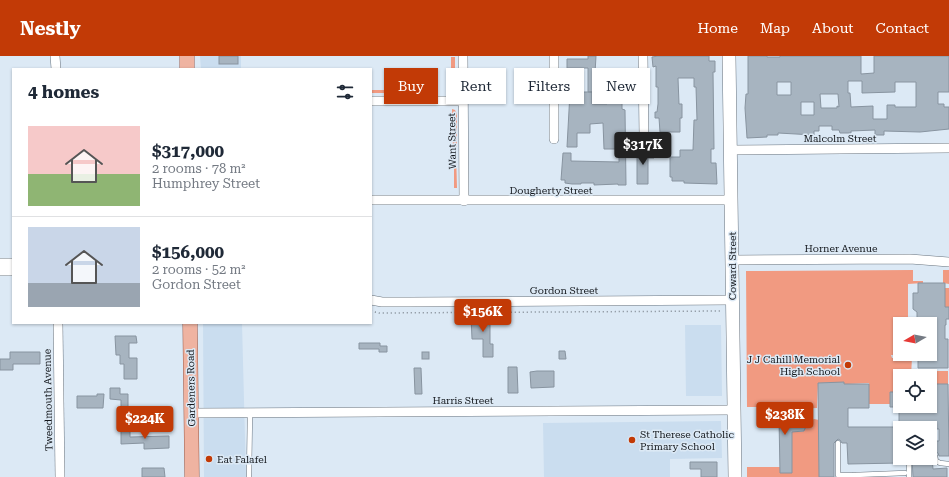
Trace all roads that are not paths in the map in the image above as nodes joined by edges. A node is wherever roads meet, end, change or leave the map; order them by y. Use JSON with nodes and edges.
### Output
{"nodes":[{"id":1,"x":56,"y":56,"type":"edge"},
{"id":2,"x":187,"y":56,"type":"edge"},
{"id":3,"x":463,"y":56,"type":"edge"},
{"id":4,"x":554,"y":56,"type":"edge"},
{"id":5,"x":643,"y":56,"type":"edge"},
{"id":6,"x":729,"y":56,"type":"edge"},
{"id":7,"x":56,"y":68,"type":"edge"},
{"id":8,"x":187,"y":68,"type":"edge"},
{"id":9,"x":463,"y":68,"type":"edge"},
{"id":10,"x":372,"y":101,"type":"edge"},
{"id":11,"x":446,"y":102,"type":"edge"},
{"id":12,"x":463,"y":104,"type":"edge"},
{"id":13,"x":644,"y":137,"type":"dead end"},
{"id":14,"x":554,"y":140,"type":"dead end"},
{"id":15,"x":949,"y":148,"type":"edge"},
{"id":16,"x":731,"y":150,"type":"junction"},
{"id":17,"x":372,"y":200,"type":"edge"},
{"id":18,"x":732,"y":200,"type":"junction"},
{"id":19,"x":464,"y":201,"type":"junction"},
{"id":20,"x":732,"y":260,"type":"junction"},
{"id":21,"x":949,"y":262,"type":"edge"},
{"id":22,"x":0,"y":263,"type":"edge"},
{"id":23,"x":12,"y":263,"type":"edge"},
{"id":24,"x":0,"y":271,"type":"edge"},
{"id":25,"x":12,"y":271,"type":"edge"},
{"id":26,"x":372,"y":300,"type":"edge"},
{"id":27,"x":733,"y":300,"type":"junction"},
{"id":28,"x":58,"y":324,"type":"edge"},
{"id":29,"x":190,"y":324,"type":"edge"},
{"id":30,"x":734,"y":410,"type":"junction"},
{"id":31,"x":192,"y":413,"type":"junction"},
{"id":32,"x":250,"y":413,"type":"junction"},
{"id":33,"x":838,"y":443,"type":"dead end"},
{"id":34,"x":937,"y":462,"type":"edge"},
{"id":35,"x":949,"y":464,"type":"edge"},
{"id":36,"x":909,"y":465,"type":"edge"},
{"id":37,"x":907,"y":475,"type":"edge"},
{"id":38,"x":854,"y":476,"type":"edge"},
{"id":39,"x":60,"y":477,"type":"edge"},
{"id":40,"x":192,"y":477,"type":"edge"},
{"id":41,"x":249,"y":477,"type":"edge"},
{"id":42,"x":735,"y":477,"type":"edge"}],
"edges":[{"from":1,"to":7,"type":"street"},
{"from":2,"to":8,"type":"main road"},
{"from":3,"to":9,"type":"street","name":"Want Street"},
{"from":4,"to":14,"type":"street"},
{"from":5,"to":13,"type":"street"},
{"from":6,"to":16,"type":"street","name":"Coward Street"},
{"from":10,"to":11,"type":"street"},
{"from":12,"to":19,"type":"street","name":"Want Street"},
{"from":15,"to":16,"type":"street","name":"Malcolm Street"},
{"from":16,"to":18,"type":"street","name":"Coward Street"},
{"from":17,"to":19,"type":"street","name":"Dougherty Street"},
{"from":18,"to":19,"type":"street","name":"Dougherty Street"},
{"from":18,"to":20,"type":"street","name":"Coward Street"},
{"from":20,"to":21,"type":"street","name":"Horner Avenue"},
{"from":20,"to":27,"type":"street","name":"Coward Street"},
{"from":22,"to":23,"type":"street"},
{"from":24,"to":25,"type":"street"},
{"from":26,"to":27,"type":"street","name":"Gordon Street"},
{"from":27,"to":30,"type":"street","name":"Coward Street"},
{"from":28,"to":39,"type":"street","name":"Tweedmouth Avenue"},
{"from":29,"to":31,"type":"main road","name":"Gardeners Road"},
{"from":30,"to":32,"type":"street","name":"Harris Street"},
{"from":30,"to":42,"type":"street","name":"Coward Street"},
{"from":31,"to":32,"type":"street","name":"Harris Street"},
{"from":31,"to":40,"type":"main road","name":"Gardeners Road"},
{"from":32,"to":41,"type":"lane"},
{"from":33,"to":38,"type":"lane"},
{"from":34,"to":35,"type":"lane"},
{"from":36,"to":37,"type":"lane"},
{"from":37,"to":38,"type":"lane"}]}
